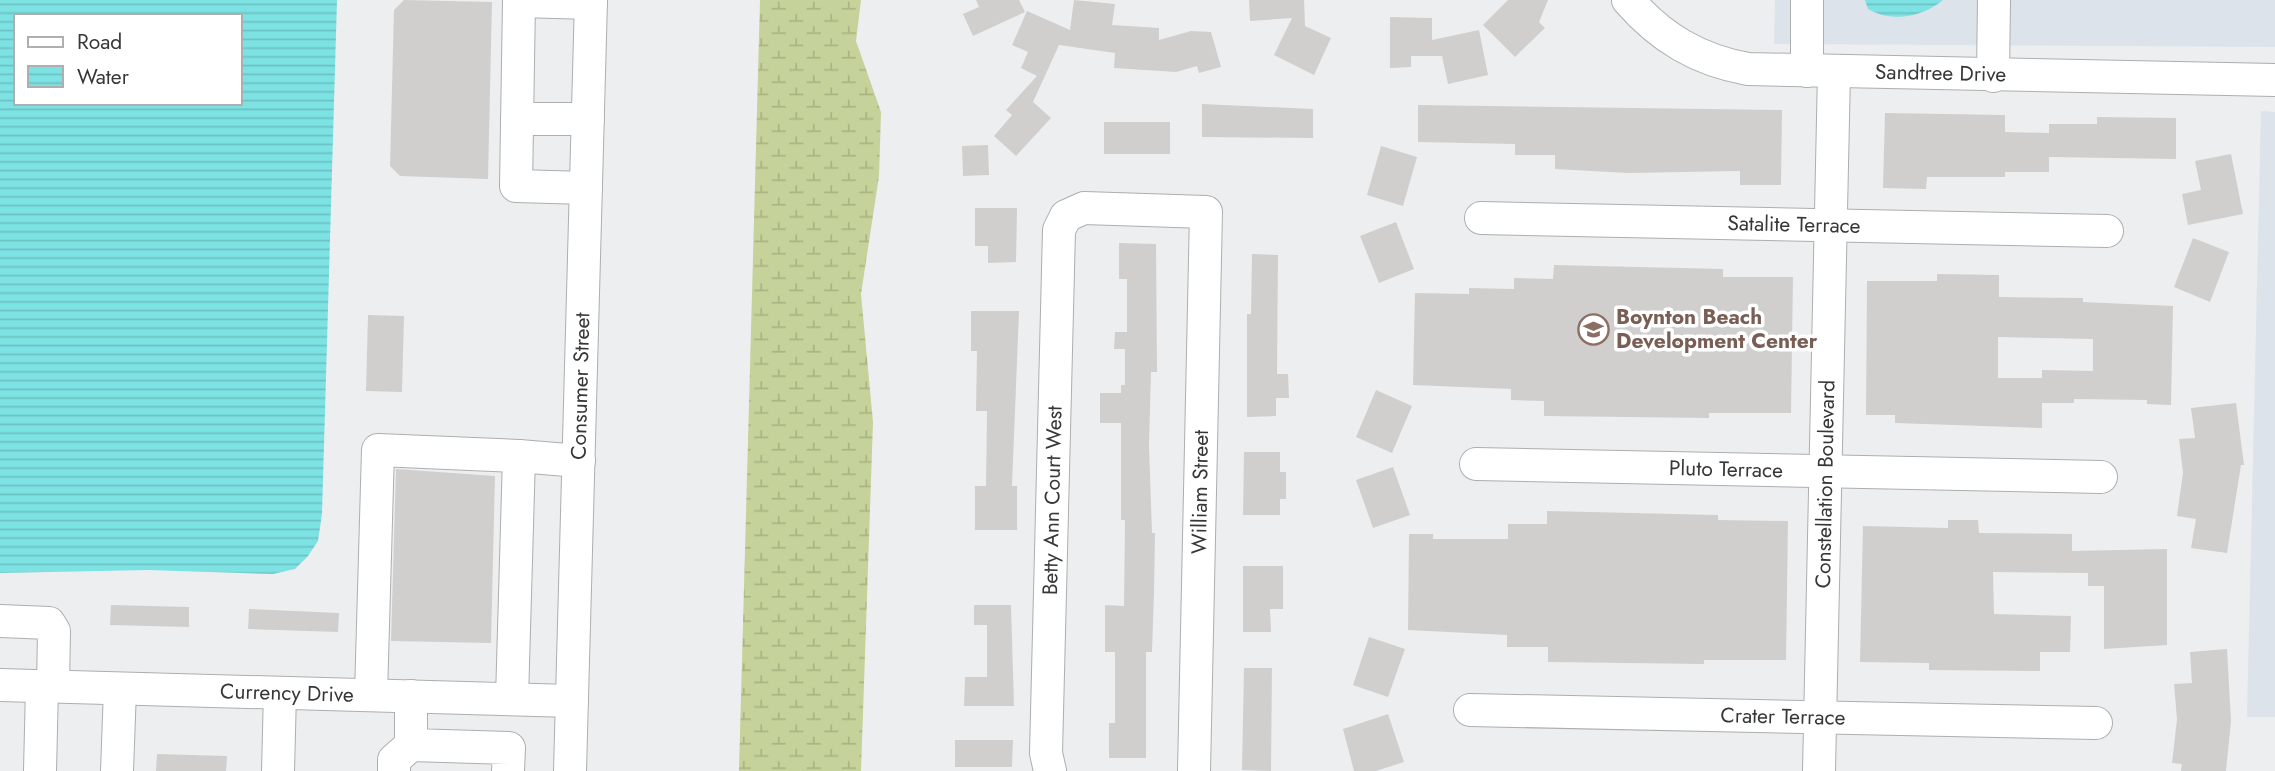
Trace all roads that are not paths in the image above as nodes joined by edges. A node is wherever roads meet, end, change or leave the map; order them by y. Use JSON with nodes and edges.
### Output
{"nodes":[{"id":1,"x":1628,"y":0,"type":"edge"},
{"id":2,"x":1807,"y":0,"type":"edge"},
{"id":3,"x":1994,"y":0,"type":"edge"},
{"id":4,"x":591,"y":1,"type":"edge"},
{"id":5,"x":1820,"y":72,"type":"junction"},
{"id":6,"x":1993,"y":76,"type":"junction"},
{"id":7,"x":2275,"y":80,"type":"edge"},
{"id":8,"x":517,"y":119,"type":"junction"},
{"id":9,"x":588,"y":119,"type":"junction"},
{"id":10,"x":586,"y":188,"type":"junction"},
{"id":11,"x":1206,"y":212,"type":"joint"},
{"id":12,"x":1481,"y":218,"type":"dead end"},
{"id":13,"x":1830,"y":225,"type":"junction"},
{"id":14,"x":2107,"y":232,"type":"dead end"},
{"id":15,"x":519,"y":456,"type":"junction"},
{"id":16,"x":579,"y":461,"type":"junction"},
{"id":17,"x":1476,"y":464,"type":"dead end"},
{"id":18,"x":1825,"y":471,"type":"junction"},
{"id":19,"x":2101,"y":477,"type":"dead end"},
{"id":20,"x":0,"y":621,"type":"edge"},
{"id":21,"x":0,"y":685,"type":"edge"},
{"id":22,"x":48,"y":687,"type":"junction"},
{"id":23,"x":120,"y":689,"type":"junction"},
{"id":24,"x":280,"y":693,"type":"junction"},
{"id":25,"x":371,"y":695,"type":"junction"},
{"id":26,"x":411,"y":696,"type":"junction"},
{"id":27,"x":512,"y":699,"type":"junction"},
{"id":28,"x":572,"y":701,"type":"junction"},
{"id":29,"x":1471,"y":710,"type":"dead end"},
{"id":30,"x":1820,"y":717,"type":"junction"},
{"id":31,"x":2096,"y":723,"type":"dead end"},
{"id":32,"x":402,"y":758,"type":"edge"},
{"id":33,"x":40,"y":771,"type":"edge"},
{"id":34,"x":117,"y":771,"type":"edge"},
{"id":35,"x":278,"y":771,"type":"edge"},
{"id":36,"x":508,"y":771,"type":"edge"},
{"id":37,"x":570,"y":771,"type":"edge"},
{"id":38,"x":1049,"y":771,"type":"edge"},
{"id":39,"x":1195,"y":771,"type":"edge"},
{"id":40,"x":1819,"y":771,"type":"edge"}],
"edges":[{"from":1,"to":5,"type":"street","name":"Sandtree Drive"},
{"from":2,"to":5,"type":"street","name":"Constellation Boulevard"},
{"from":3,"to":6,"type":"street"},
{"from":4,"to":8,"type":"street"},
{"from":4,"to":9,"type":"street","name":"Consumer Street"},
{"from":5,"to":6,"type":"street","name":"Sandtree Drive"},
{"from":5,"to":13,"type":"street","name":"Constellation Boulevard"},
{"from":6,"to":7,"type":"street","name":"Sandtree Drive"},
{"from":8,"to":9,"type":"street"},
{"from":8,"to":10,"type":"street"},
{"from":9,"to":10,"type":"street","name":"Consumer Street"},
{"from":10,"to":16,"type":"street","name":"Consumer Street"},
{"from":11,"to":38,"type":"street","name":"Betty Ann Court West"},
{"from":11,"to":39,"type":"street","name":"William Street"},
{"from":12,"to":13,"type":"street","name":"Satalite Terrace"},
{"from":13,"to":14,"type":"street","name":"Satalite Terrace"},
{"from":13,"to":18,"type":"street","name":"Constellation Boulevard"},
{"from":15,"to":16,"type":"street"},
{"from":15,"to":25,"type":"street"},
{"from":15,"to":27,"type":"street"},
{"from":16,"to":28,"type":"street","name":"Consumer Street"},
{"from":17,"to":18,"type":"street","name":"Pluto Terrace"},
{"from":18,"to":19,"type":"street","name":"Pluto Terrace"},
{"from":18,"to":30,"type":"street","name":"Constellation Boulevard"},
{"from":20,"to":22,"type":"street"},
{"from":21,"to":22,"type":"street","name":"Currency Drive"},
{"from":22,"to":23,"type":"street","name":"Currency Drive"},
{"from":22,"to":33,"type":"street"},
{"from":23,"to":24,"type":"street","name":"Currency Drive"},
{"from":23,"to":34,"type":"street"},
{"from":24,"to":25,"type":"street","name":"Currency Drive"},
{"from":24,"to":35,"type":"street"},
{"from":25,"to":26,"type":"street","name":"Currency Drive"},
{"from":26,"to":27,"type":"street","name":"Currency Drive"},
{"from":26,"to":32,"type":"street"},
{"from":27,"to":28,"type":"street","name":"Currency Drive"},
{"from":28,"to":37,"type":"street","name":"Consumer Street"},
{"from":29,"to":30,"type":"street","name":"Crater Terrace"},
{"from":30,"to":31,"type":"street","name":"Crater Terrace"},
{"from":30,"to":40,"type":"street","name":"Constellation Boulevard"},
{"from":32,"to":36,"type":"street"}]}
